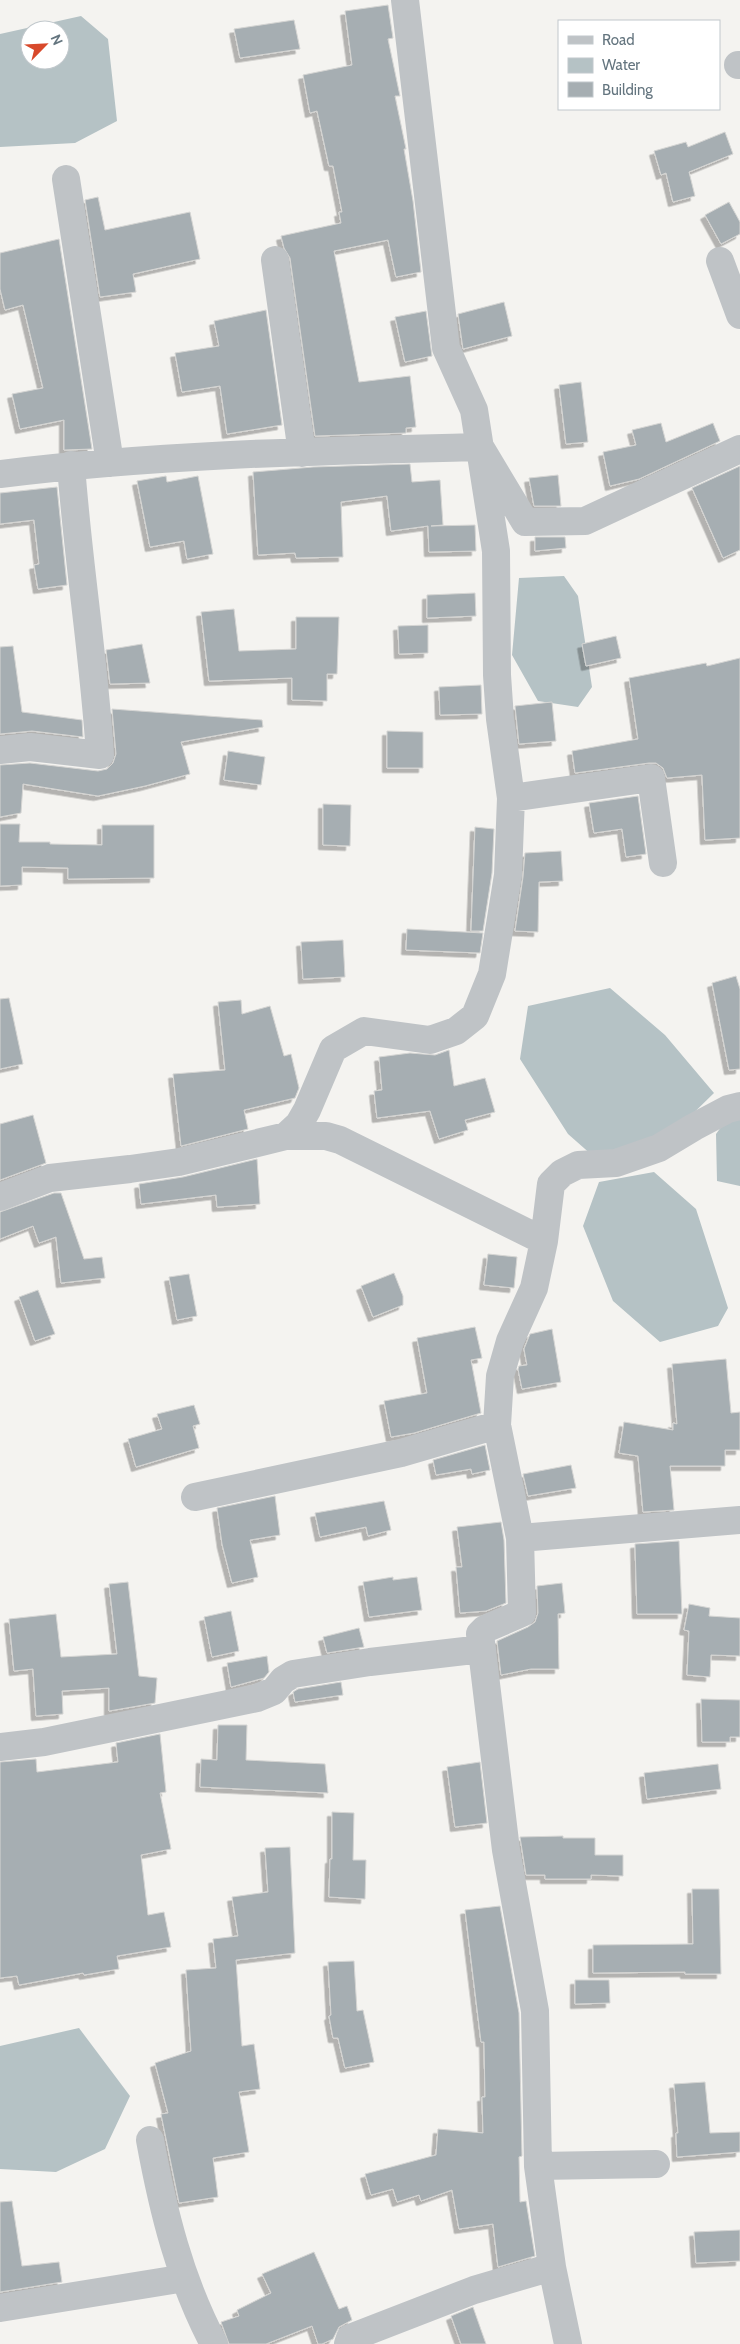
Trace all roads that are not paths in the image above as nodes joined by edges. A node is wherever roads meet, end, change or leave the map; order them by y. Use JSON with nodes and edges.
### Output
{"nodes":[{"id":1,"x":405,"y":0,"type":"edge"},
{"id":2,"x":66,"y":179,"type":"dead end"},
{"id":3,"x":275,"y":260,"type":"dead end"},
{"id":4,"x":720,"y":261,"type":"dead end"},
{"id":5,"x":740,"y":315,"type":"edge"},
{"id":6,"x":480,"y":447,"type":"junction"},
{"id":7,"x":740,"y":448,"type":"edge"},
{"id":8,"x":302,"y":453,"type":"junction"},
{"id":9,"x":110,"y":463,"type":"junction"},
{"id":10,"x":71,"y":465,"type":"junction"},
{"id":11,"x":0,"y":474,"type":"edge"},
{"id":12,"x":0,"y":750,"type":"edge"},
{"id":13,"x":510,"y":798,"type":"junction"},
{"id":14,"x":663,"y":864,"type":"dead end"},
{"id":15,"x":740,"y":1106,"type":"edge"},
{"id":16,"x":286,"y":1136,"type":"junction"},
{"id":17,"x":0,"y":1197,"type":"edge"},
{"id":18,"x":544,"y":1241,"type":"junction"},
{"id":19,"x":497,"y":1425,"type":"junction"},
{"id":20,"x":195,"y":1497,"type":"dead end"},
{"id":21,"x":740,"y":1520,"type":"edge"},
{"id":22,"x":520,"y":1538,"type":"junction"},
{"id":23,"x":482,"y":1648,"type":"junction"},
{"id":24,"x":0,"y":1747,"type":"edge"},
{"id":25,"x":150,"y":2140,"type":"dead end"},
{"id":26,"x":656,"y":2164,"type":"dead end"},
{"id":27,"x":538,"y":2166,"type":"junction"},
{"id":28,"x":552,"y":2267,"type":"junction"},
{"id":29,"x":186,"y":2278,"type":"junction"},
{"id":30,"x":0,"y":2308,"type":"edge"},
{"id":31,"x":214,"y":2344,"type":"edge"},
{"id":32,"x":348,"y":2344,"type":"edge"},
{"id":33,"x":568,"y":2344,"type":"edge"}],
"edges":[{"from":1,"to":6,"type":"street"},
{"from":2,"to":9,"type":"street"},
{"from":3,"to":8,"type":"street"},
{"from":4,"to":5,"type":"street"},
{"from":6,"to":7,"type":"street"},
{"from":6,"to":8,"type":"street"},
{"from":6,"to":13,"type":"street"},
{"from":8,"to":9,"type":"street"},
{"from":9,"to":10,"type":"street"},
{"from":10,"to":11,"type":"street"},
{"from":10,"to":12,"type":"street"},
{"from":13,"to":14,"type":"street"},
{"from":13,"to":16,"type":"street"},
{"from":15,"to":18,"type":"street"},
{"from":16,"to":17,"type":"street"},
{"from":16,"to":18,"type":"street"},
{"from":18,"to":19,"type":"street"},
{"from":19,"to":20,"type":"street"},
{"from":19,"to":22,"type":"street"},
{"from":21,"to":22,"type":"street"},
{"from":22,"to":23,"type":"street"},
{"from":23,"to":24,"type":"street"},
{"from":23,"to":27,"type":"street"},
{"from":25,"to":29,"type":"street"},
{"from":26,"to":27,"type":"street"},
{"from":27,"to":28,"type":"street"},
{"from":28,"to":32,"type":"street"},
{"from":28,"to":33,"type":"street"},
{"from":29,"to":30,"type":"street"},
{"from":29,"to":31,"type":"street"}]}
